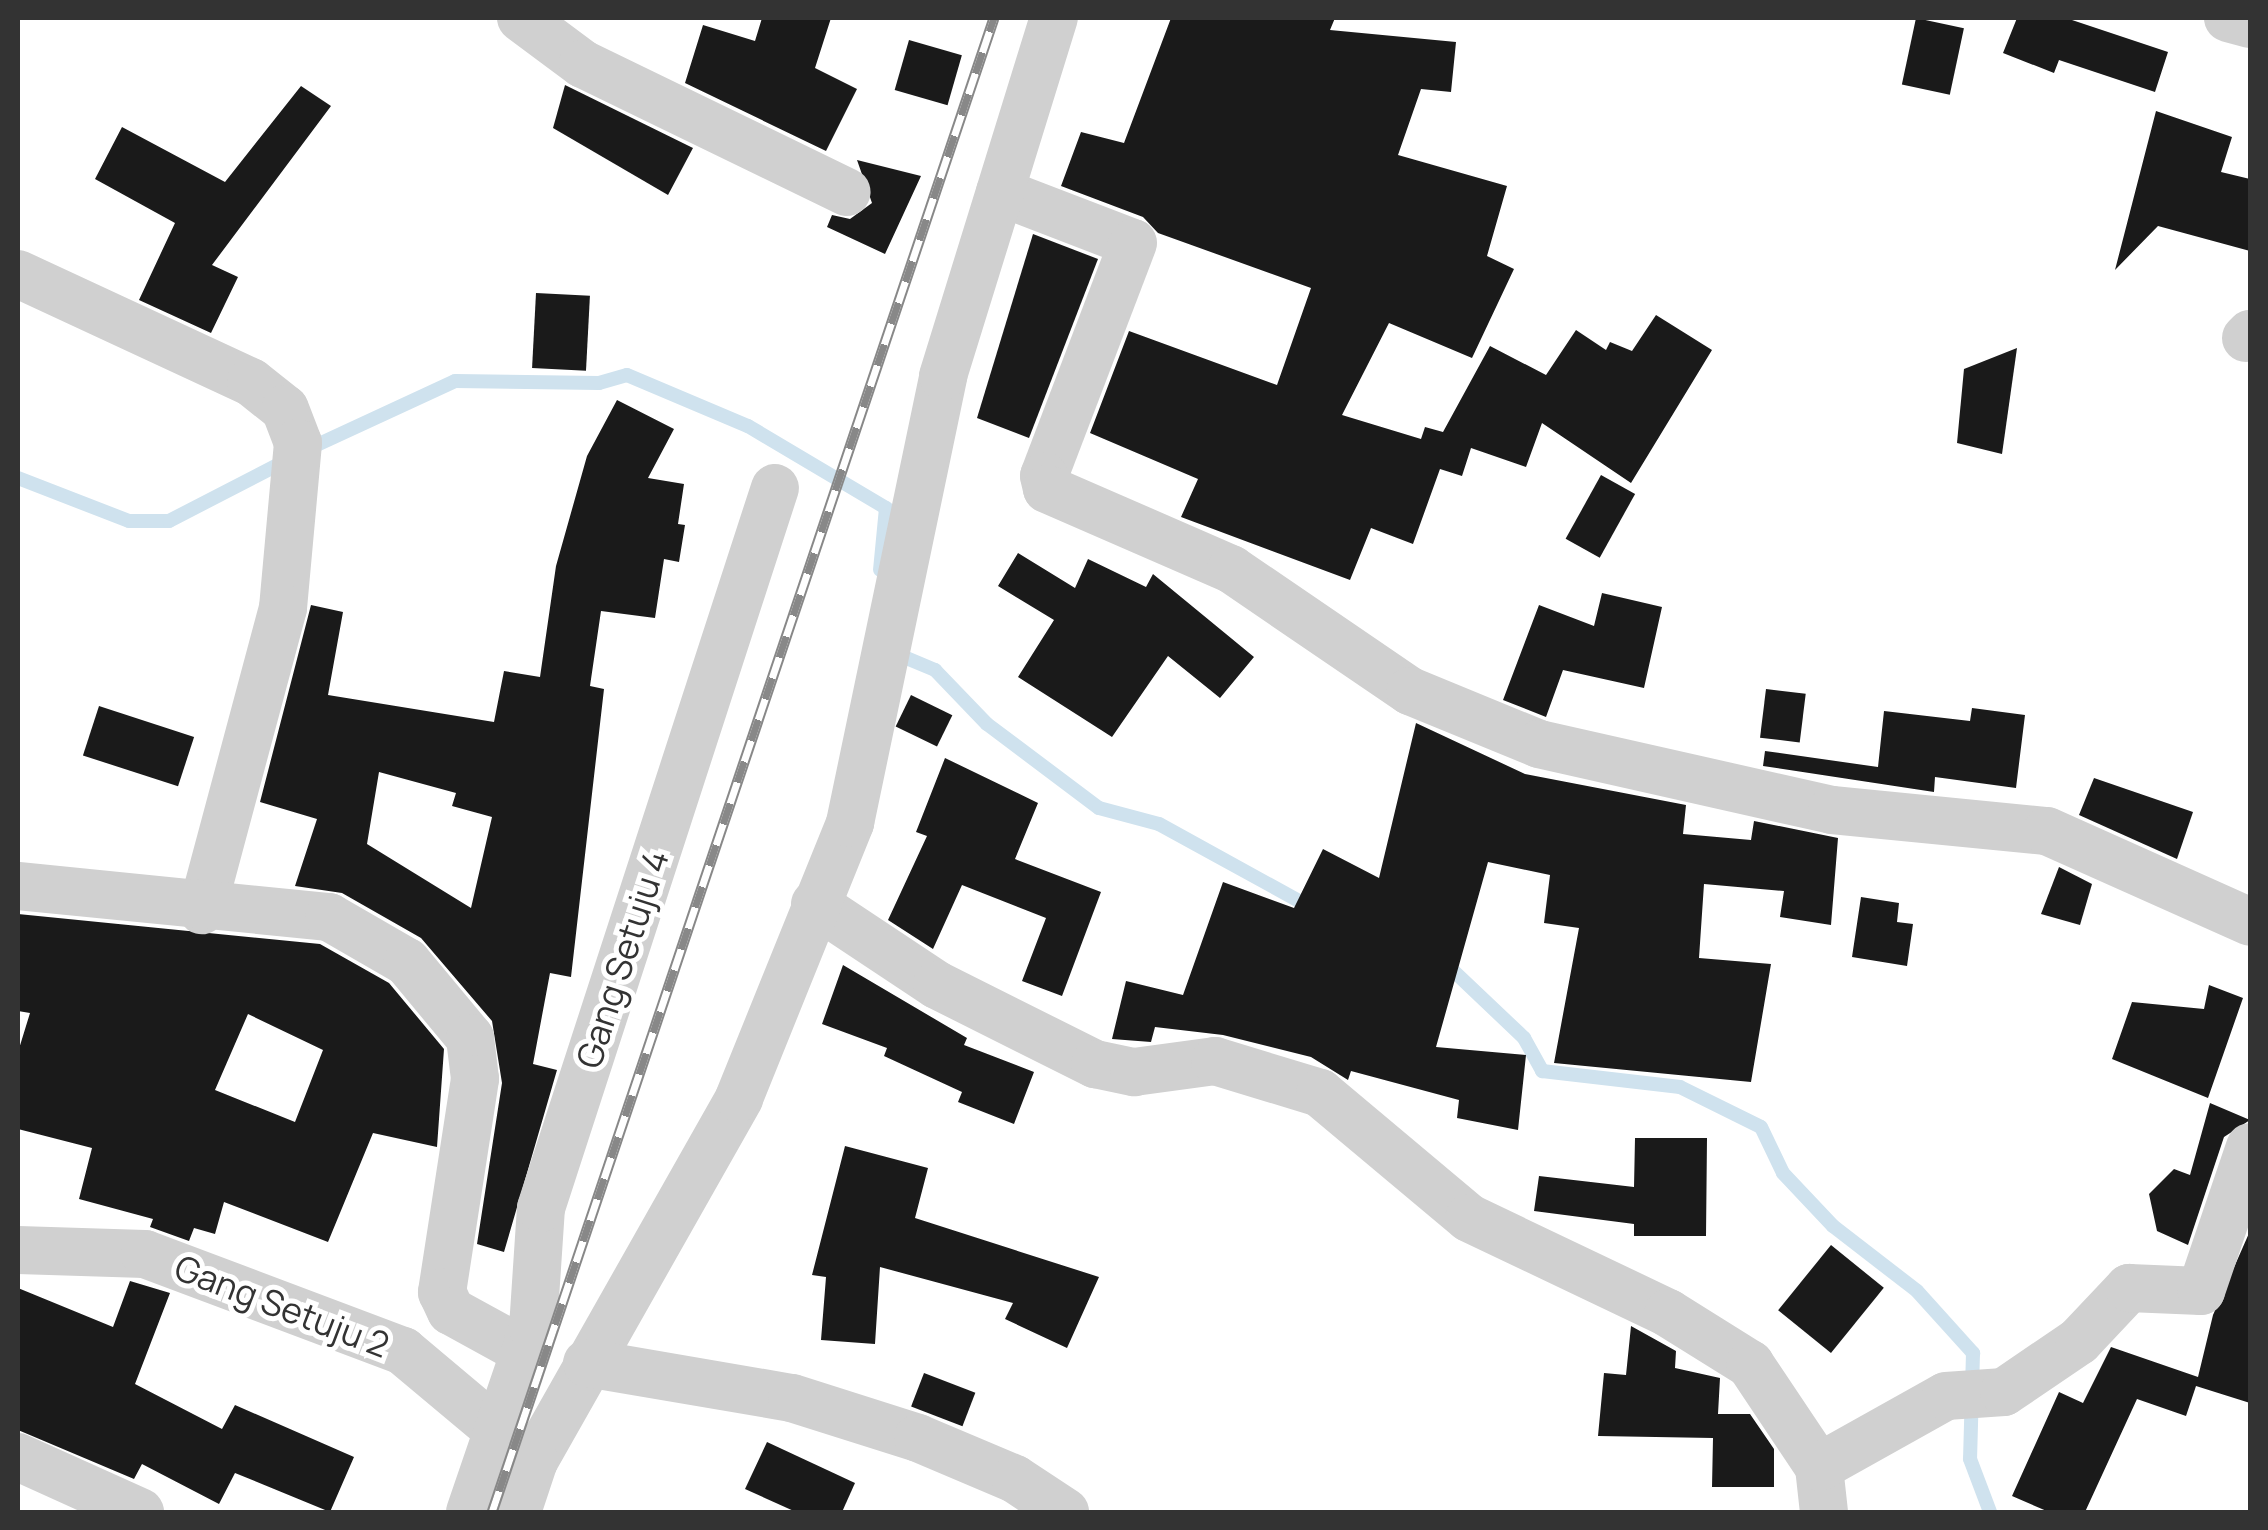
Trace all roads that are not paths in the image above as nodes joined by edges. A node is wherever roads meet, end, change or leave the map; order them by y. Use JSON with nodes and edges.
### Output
{"nodes":[{"id":1,"x":521,"y":18,"type":"edge"},
{"id":2,"x":1054,"y":18,"type":"edge"},
{"id":3,"x":2228,"y":18,"type":"edge"},
{"id":4,"x":2250,"y":24,"type":"edge"},
{"id":5,"x":847,"y":192,"type":"dead end"},
{"id":6,"x":1000,"y":192,"type":"junction"},
{"id":7,"x":18,"y":274,"type":"edge"},
{"id":8,"x":775,"y":488,"type":"dead end"},
{"id":9,"x":18,"y":886,"type":"edge"},
{"id":10,"x":815,"y":904,"type":"junction"},
{"id":11,"x":202,"y":910,"type":"junction"},
{"id":12,"x":2250,"y":922,"type":"edge"},
{"id":13,"x":2250,"y":1147,"type":"edge"},
{"id":14,"x":18,"y":1250,"type":"edge"},
{"id":15,"x":524,"y":1351,"type":"junction"},
{"id":16,"x":588,"y":1362,"type":"junction"},
{"id":17,"x":515,"y":1447,"type":"junction"},
{"id":18,"x":18,"y":1457,"type":"edge"},
{"id":19,"x":1821,"y":1490,"type":"edge"},
{"id":20,"x":1007,"y":1496,"type":"edge"},
{"id":21,"x":140,"y":1512,"type":"edge"},
{"id":22,"x":470,"y":1512,"type":"edge"},
{"id":23,"x":517,"y":1512,"type":"edge"},
{"id":24,"x":1065,"y":1512,"type":"edge"}],
"edges":[{"from":1,"to":5,"type":"street"},
{"from":2,"to":6,"type":"street"},
{"from":3,"to":4,"type":"street"},
{"from":6,"to":10,"type":"street"},
{"from":6,"to":12,"type":"street"},
{"from":7,"to":11,"type":"street"},
{"from":8,"to":15,"type":"street","name":"Gang Setuju 4"},
{"from":9,"to":11,"type":"street"},
{"from":10,"to":16,"type":"street"},
{"from":10,"to":19,"type":"street"},
{"from":11,"to":15,"type":"street"},
{"from":13,"to":19,"type":"street"},
{"from":14,"to":17,"type":"street","name":"Gang Setuju 2"},
{"from":15,"to":17,"type":"street","name":"Gang Setuju 4"},
{"from":16,"to":17,"type":"street"},
{"from":16,"to":20,"type":"street"},
{"from":17,"to":22,"type":"street"},
{"from":17,"to":23,"type":"street"},
{"from":18,"to":21,"type":"street"},
{"from":20,"to":24,"type":"street"}]}
